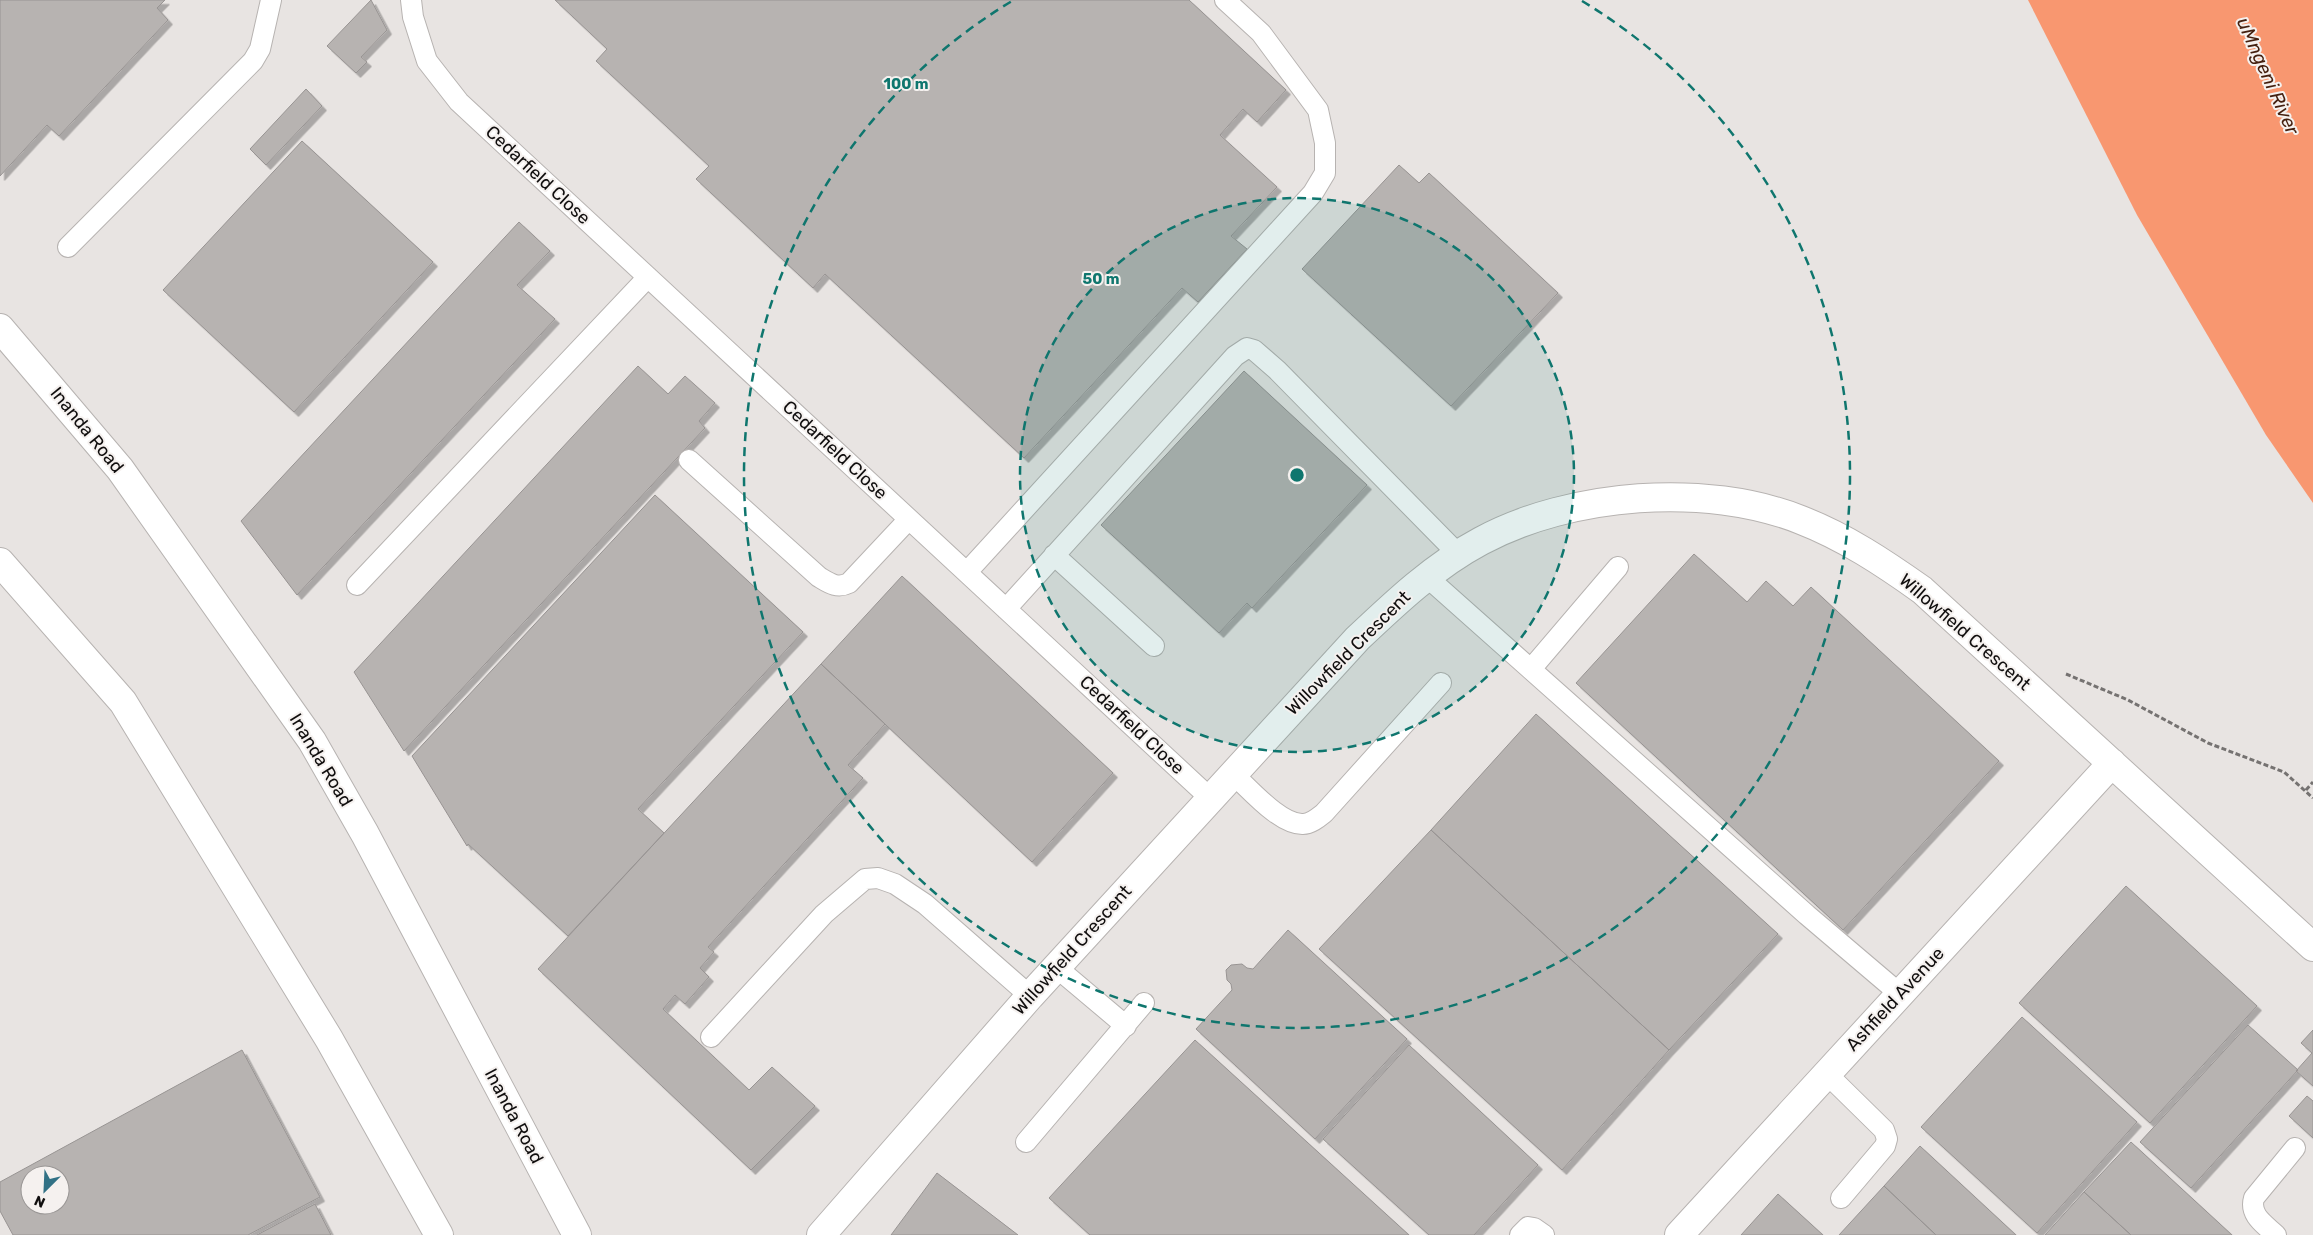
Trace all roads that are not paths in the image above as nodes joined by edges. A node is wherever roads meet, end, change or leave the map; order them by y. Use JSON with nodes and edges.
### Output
{"nodes":[{"id":1,"x":270,"y":0,"type":"edge"},
{"id":2,"x":411,"y":0,"type":"edge"},
{"id":3,"x":1225,"y":0,"type":"edge"},
{"id":4,"x":68,"y":247,"type":"dead end"},
{"id":5,"x":648,"y":277,"type":"junction"},
{"id":6,"x":0,"y":328,"type":"edge"},
{"id":7,"x":689,"y":460,"type":"dead end"},
{"id":8,"x":909,"y":519,"type":"junction"},
{"id":9,"x":1459,"y":554,"type":"junction"},
{"id":10,"x":1054,"y":556,"type":"junction"},
{"id":11,"x":0,"y":562,"type":"edge"},
{"id":12,"x":1618,"y":567,"type":"dead end"},
{"id":13,"x":967,"y":572,"type":"junction"},
{"id":14,"x":1427,"y":576,"type":"junction"},
{"id":15,"x":357,"y":585,"type":"dead end"},
{"id":16,"x":1006,"y":609,"type":"junction"},
{"id":17,"x":1154,"y":646,"type":"dead end"},
{"id":18,"x":1531,"y":669,"type":"junction"},
{"id":19,"x":1441,"y":683,"type":"dead end"},
{"id":20,"x":2112,"y":763,"type":"junction"},
{"id":21,"x":1233,"y":774,"type":"junction"},
{"id":22,"x":1210,"y":798,"type":"junction"},
{"id":23,"x":2313,"y":947,"type":"edge"},
{"id":24,"x":1056,"y":967,"type":"junction"},
{"id":25,"x":1900,"y":994,"type":"junction"},
{"id":26,"x":1030,"y":996,"type":"junction"},
{"id":27,"x":1144,"y":1003,"type":"dead end"},
{"id":28,"x":1126,"y":1026,"type":"junction"},
{"id":29,"x":712,"y":1037,"type":"dead end"},
{"id":30,"x":1827,"y":1074,"type":"junction"},
{"id":31,"x":1026,"y":1142,"type":"dead end"},
{"id":32,"x":2295,"y":1148,"type":"dead end"},
{"id":33,"x":1841,"y":1198,"type":"dead end"},
{"id":34,"x":438,"y":1235,"type":"edge"},
{"id":35,"x":577,"y":1235,"type":"edge"},
{"id":36,"x":821,"y":1235,"type":"edge"},
{"id":37,"x":1520,"y":1235,"type":"edge"},
{"id":38,"x":1544,"y":1235,"type":"edge"},
{"id":39,"x":1679,"y":1235,"type":"edge"},
{"id":40,"x":2276,"y":1235,"type":"edge"}],
"edges":[{"from":1,"to":4,"type":"lane"},
{"from":2,"to":5,"type":"lane","name":"Cedarfield Close"},
{"from":3,"to":13,"type":"lane"},
{"from":5,"to":8,"type":"lane","name":"Cedarfield Close"},
{"from":5,"to":15,"type":"lane"},
{"from":6,"to":35,"type":"street","name":"Inanda Road"},
{"from":7,"to":8,"type":"lane"},
{"from":8,"to":13,"type":"lane","name":"Cedarfield Close"},
{"from":9,"to":10,"type":"lane"},
{"from":9,"to":14,"type":"street","name":"Willowfield Crescent"},
{"from":9,"to":20,"type":"street","name":"Willowfield Crescent"},
{"from":10,"to":16,"type":"lane"},
{"from":10,"to":17,"type":"lane"},
{"from":11,"to":34,"type":"street"},
{"from":12,"to":18,"type":"lane"},
{"from":13,"to":16,"type":"lane","name":"Cedarfield Close"},
{"from":14,"to":18,"type":"lane"},
{"from":14,"to":21,"type":"street","name":"Willowfield Crescent"},
{"from":16,"to":22,"type":"lane","name":"Cedarfield Close"},
{"from":18,"to":25,"type":"lane"},
{"from":19,"to":21,"type":"lane"},
{"from":20,"to":23,"type":"street","name":"Willowfield Crescent"},
{"from":20,"to":25,"type":"street","name":"Ashfield Avenue"},
{"from":21,"to":22,"type":"street","name":"Willowfield Crescent"},
{"from":22,"to":24,"type":"street","name":"Willowfield Crescent"},
{"from":24,"to":26,"type":"street","name":"Willowfield Crescent"},
{"from":24,"to":28,"type":"lane"},
{"from":25,"to":30,"type":"street","name":"Ashfield Avenue"},
{"from":26,"to":29,"type":"lane"},
{"from":26,"to":36,"type":"street","name":"Willowfield Crescent"},
{"from":27,"to":28,"type":"lane"},
{"from":28,"to":31,"type":"lane"},
{"from":30,"to":33,"type":"lane"},
{"from":30,"to":39,"type":"street","name":"Ashfield Avenue"},
{"from":32,"to":40,"type":"lane"},
{"from":37,"to":38,"type":"lane"}]}
